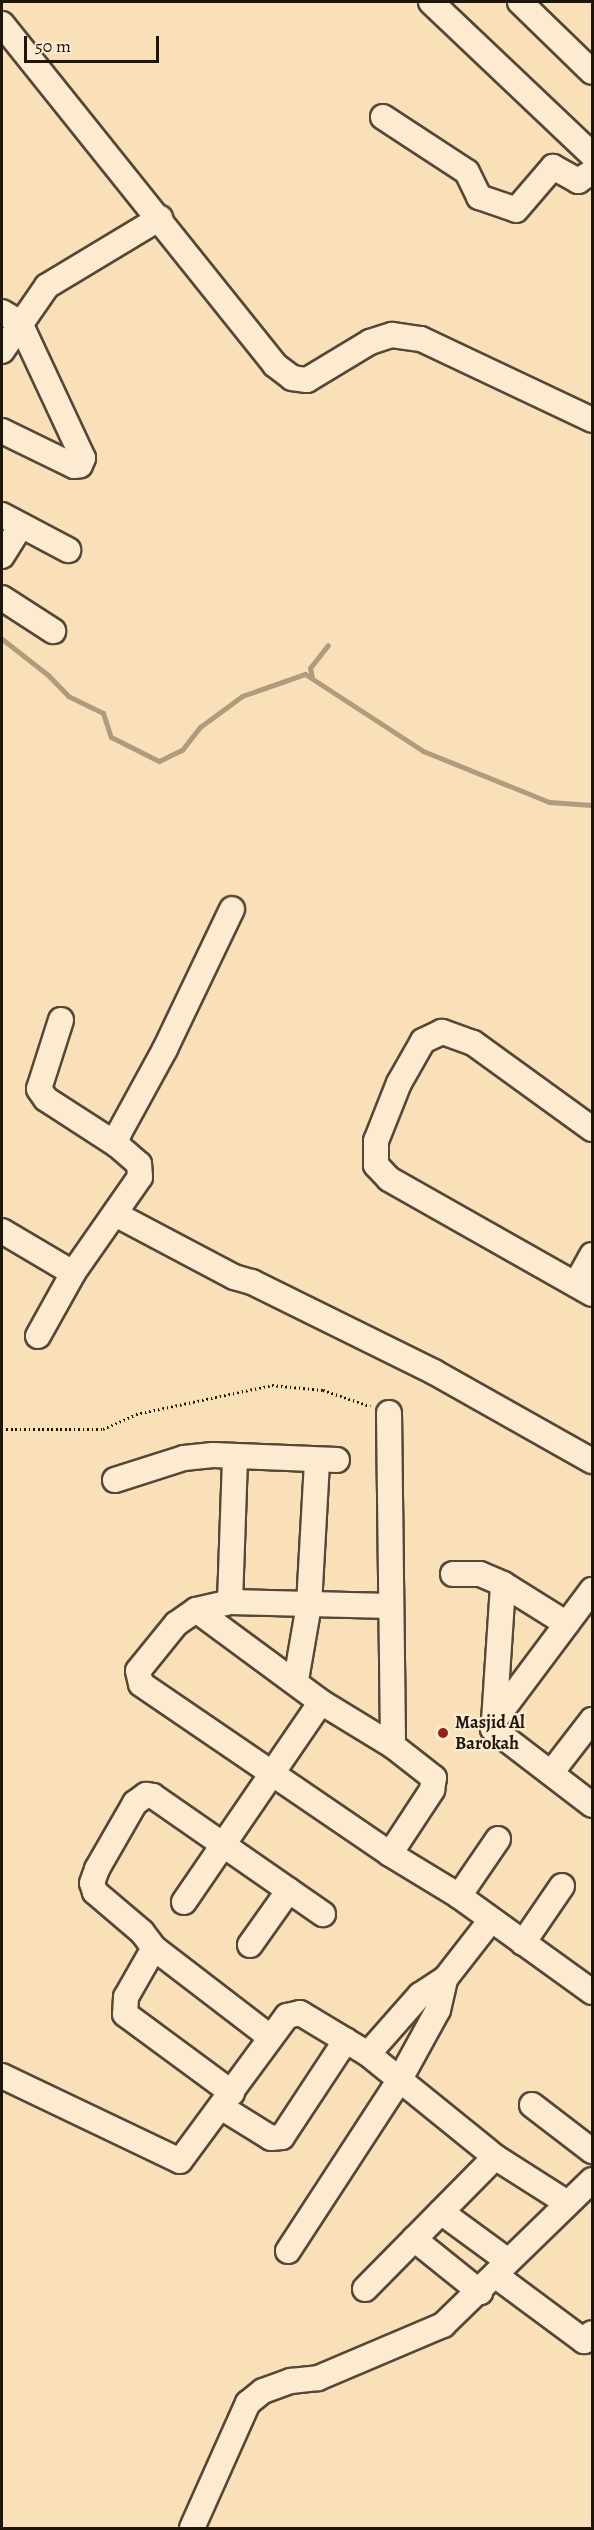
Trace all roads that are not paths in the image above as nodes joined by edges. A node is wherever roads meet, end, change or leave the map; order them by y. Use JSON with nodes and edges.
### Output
{"nodes":[{"id":1,"x":432,"y":2,"type":"edge"},
{"id":2,"x":520,"y":2,"type":"edge"},
{"id":3,"x":543,"y":10,"type":"edge"},
{"id":4,"x":2,"y":24,"type":"edge"},
{"id":5,"x":592,"y":72,"type":"edge"},
{"id":6,"x":383,"y":117,"type":"dead end"},
{"id":7,"x":592,"y":155,"type":"edge"},
{"id":8,"x":592,"y":172,"type":"edge"},
{"id":9,"x":160,"y":218,"type":"junction"},
{"id":10,"x":11,"y":318,"type":"edge"},
{"id":11,"x":2,"y":351,"type":"edge"},
{"id":12,"x":592,"y":420,"type":"edge"},
{"id":13,"x":2,"y":431,"type":"edge"},
{"id":14,"x":11,"y":520,"type":"edge"},
{"id":15,"x":68,"y":550,"type":"dead end"},
{"id":16,"x":2,"y":556,"type":"edge"},
{"id":17,"x":2,"y":598,"type":"edge"},
{"id":18,"x":53,"y":632,"type":"dead end"},
{"id":19,"x":232,"y":909,"type":"dead end"},
{"id":20,"x":61,"y":1020,"type":"dead end"},
{"id":21,"x":592,"y":1129,"type":"edge"},
{"id":22,"x":117,"y":1145,"type":"junction"},
{"id":23,"x":115,"y":1214,"type":"junction"},
{"id":24,"x":2,"y":1231,"type":"edge"},
{"id":25,"x":592,"y":1255,"type":"edge"},
{"id":26,"x":73,"y":1273,"type":"junction"},
{"id":27,"x":584,"y":1289,"type":"edge"},
{"id":28,"x":38,"y":1336,"type":"dead end"},
{"id":29,"x":389,"y":1413,"type":"road end"},
{"id":30,"x":235,"y":1457,"type":"junction"},
{"id":31,"x":592,"y":1461,"type":"edge"},
{"id":32,"x":115,"y":1480,"type":"dead end"},
{"id":33,"x":453,"y":1574,"type":"dead end"},
{"id":34,"x":503,"y":1584,"type":"junction"},
{"id":35,"x":592,"y":1590,"type":"edge"},
{"id":36,"x":230,"y":1602,"type":"junction"},
{"id":37,"x":309,"y":1605,"type":"junction"},
{"id":38,"x":390,"y":1606,"type":"junction"},
{"id":39,"x":196,"y":1610,"type":"junction"},
{"id":40,"x":579,"y":1620,"type":"edge"},
{"id":41,"x":296,"y":1680,"type":"junction"},
{"id":42,"x":321,"y":1702,"type":"junction"},
{"id":43,"x":494,"y":1720,"type":"junction"},
{"id":44,"x":592,"y":1720,"type":"edge"},
{"id":45,"x":393,"y":1746,"type":"junction"},
{"id":46,"x":275,"y":1773,"type":"junction"},
{"id":47,"x":551,"y":1773,"type":"junction"},
{"id":48,"x":592,"y":1805,"type":"edge"},
{"id":49,"x":498,"y":1839,"type":"dead end"},
{"id":50,"x":226,"y":1845,"type":"junction"},
{"id":51,"x":390,"y":1854,"type":"junction"},
{"id":52,"x":562,"y":1886,"type":"dead end"},
{"id":53,"x":289,"y":1890,"type":"junction"},
{"id":54,"x":459,"y":1896,"type":"junction"},
{"id":55,"x":184,"y":1902,"type":"dead end"},
{"id":56,"x":323,"y":1914,"type":"dead end"},
{"id":57,"x":491,"y":1920,"type":"junction"},
{"id":58,"x":523,"y":1943,"type":"junction"},
{"id":59,"x":250,"y":1945,"type":"dead end"},
{"id":60,"x":154,"y":1948,"type":"junction"},
{"id":61,"x":445,"y":1979,"type":"junction"},
{"id":62,"x":592,"y":1992,"type":"edge"},
{"id":63,"x":270,"y":2037,"type":"junction"},
{"id":64,"x":346,"y":2040,"type":"junction"},
{"id":65,"x":368,"y":2054,"type":"junction"},
{"id":66,"x":2,"y":2076,"type":"edge"},
{"id":67,"x":400,"y":2079,"type":"junction"},
{"id":68,"x":227,"y":2100,"type":"junction"},
{"id":69,"x":532,"y":2105,"type":"dead end"},
{"id":70,"x":592,"y":2151,"type":"edge"},
{"id":71,"x":495,"y":2157,"type":"junction"},
{"id":72,"x":592,"y":2180,"type":"edge"},
{"id":73,"x":566,"y":2202,"type":"junction"},
{"id":74,"x":441,"y":2212,"type":"junction"},
{"id":75,"x":414,"y":2239,"type":"junction"},
{"id":76,"x":288,"y":2251,"type":"dead end"},
{"id":77,"x":494,"y":2276,"type":"junction"},
{"id":78,"x":364,"y":2289,"type":"dead end"},
{"id":79,"x":590,"y":2340,"type":"edge"},
{"id":80,"x":192,"y":2529,"type":"edge"}],
"edges":[{"from":1,"to":7,"type":"street"},
{"from":2,"to":3,"type":"street"},
{"from":3,"to":5,"type":"street"},
{"from":4,"to":9,"type":"street"},
{"from":6,"to":8,"type":"street"},
{"from":9,"to":10,"type":"street"},
{"from":9,"to":12,"type":"street"},
{"from":10,"to":11,"type":"street"},
{"from":10,"to":13,"type":"street"},
{"from":14,"to":15,"type":"street"},
{"from":14,"to":16,"type":"street"},
{"from":17,"to":18,"type":"street"},
{"from":19,"to":22,"type":"street"},
{"from":20,"to":22,"type":"street"},
{"from":21,"to":27,"type":"street"},
{"from":22,"to":23,"type":"street"},
{"from":23,"to":26,"type":"street"},
{"from":23,"to":31,"type":"street"},
{"from":24,"to":26,"type":"street"},
{"from":25,"to":27,"type":"street"},
{"from":26,"to":28,"type":"street"},
{"from":29,"to":38,"type":"street"},
{"from":30,"to":32,"type":"street"},
{"from":30,"to":36,"type":"street"},
{"from":30,"to":37,"type":"street"},
{"from":33,"to":34,"type":"street"},
{"from":34,"to":40,"type":"street"},
{"from":34,"to":43,"type":"street"},
{"from":35,"to":40,"type":"street"},
{"from":36,"to":37,"type":"street"},
{"from":36,"to":39,"type":"street"},
{"from":37,"to":38,"type":"street"},
{"from":37,"to":41,"type":"street"},
{"from":38,"to":45,"type":"street"},
{"from":39,"to":41,"type":"street"},
{"from":39,"to":46,"type":"street"},
{"from":40,"to":43,"type":"street"},
{"from":41,"to":42,"type":"street"},
{"from":42,"to":45,"type":"street"},
{"from":42,"to":46,"type":"street"},
{"from":43,"to":47,"type":"street"},
{"from":44,"to":47,"type":"street"},
{"from":45,"to":51,"type":"street"},
{"from":46,"to":50,"type":"street"},
{"from":46,"to":51,"type":"street"},
{"from":47,"to":48,"type":"street"},
{"from":49,"to":54,"type":"street"},
{"from":50,"to":53,"type":"street"},
{"from":50,"to":55,"type":"street"},
{"from":50,"to":60,"type":"street"},
{"from":51,"to":54,"type":"street"},
{"from":52,"to":58,"type":"street"},
{"from":53,"to":56,"type":"street"},
{"from":53,"to":59,"type":"street"},
{"from":54,"to":57,"type":"street"},
{"from":57,"to":58,"type":"street"},
{"from":57,"to":61,"type":"street"},
{"from":58,"to":62,"type":"street"},
{"from":60,"to":63,"type":"street"},
{"from":60,"to":68,"type":"street"},
{"from":61,"to":65,"type":"street"},
{"from":61,"to":67,"type":"street"},
{"from":63,"to":64,"type":"street"},
{"from":63,"to":68,"type":"street"},
{"from":64,"to":65,"type":"street"},
{"from":64,"to":68,"type":"street"},
{"from":65,"to":67,"type":"street"},
{"from":66,"to":68,"type":"street"},
{"from":67,"to":71,"type":"street"},
{"from":67,"to":76,"type":"street"},
{"from":69,"to":70,"type":"street"},
{"from":71,"to":73,"type":"street"},
{"from":71,"to":74,"type":"street"},
{"from":72,"to":73,"type":"street"},
{"from":73,"to":77,"type":"street"},
{"from":74,"to":75,"type":"street"},
{"from":74,"to":77,"type":"street"},
{"from":75,"to":77,"type":"street"},
{"from":75,"to":78,"type":"street"},
{"from":77,"to":79,"type":"street"},
{"from":77,"to":80,"type":"street"}]}
